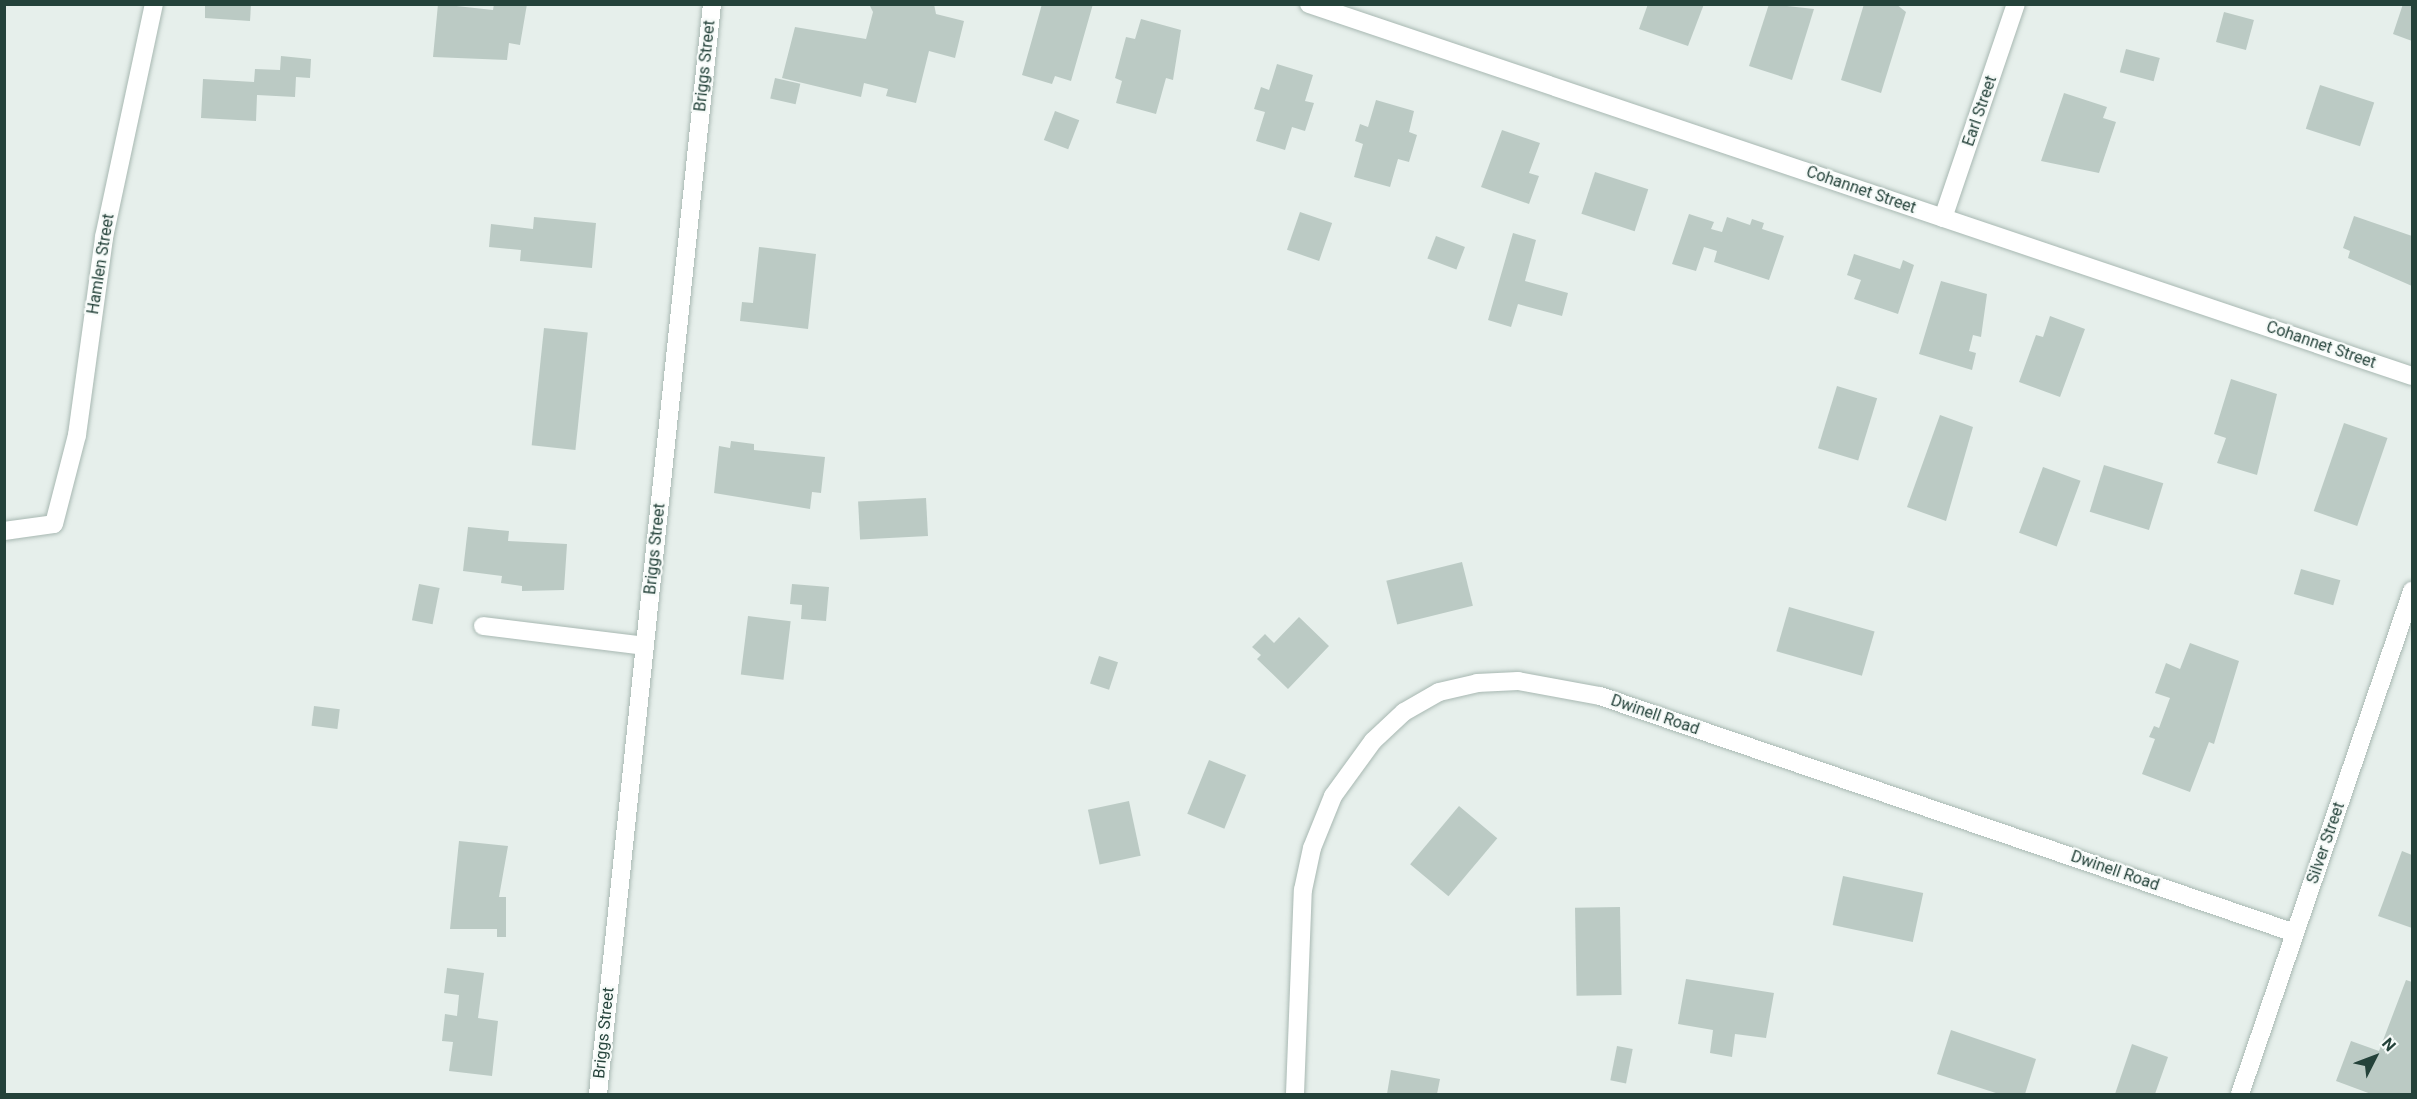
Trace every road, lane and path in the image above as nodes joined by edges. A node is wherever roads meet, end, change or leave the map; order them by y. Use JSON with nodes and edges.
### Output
{"nodes":[{"id":1,"x":154,"y":4,"type":"edge"},
{"id":2,"x":712,"y":4,"type":"edge"},
{"id":3,"x":1309,"y":4,"type":"edge"},
{"id":4,"x":2016,"y":4,"type":"edge"},
{"id":5,"x":1943,"y":218,"type":"junction"},
{"id":6,"x":2412,"y":376,"type":"edge"},
{"id":7,"x":4,"y":531,"type":"edge"},
{"id":8,"x":2412,"y":591,"type":"edge"},
{"id":9,"x":483,"y":626,"type":"dead end"},
{"id":10,"x":645,"y":646,"type":"junction"},
{"id":11,"x":2295,"y":933,"type":"junction"},
{"id":12,"x":598,"y":1095,"type":"edge"},
{"id":13,"x":1295,"y":1095,"type":"edge"},
{"id":14,"x":2240,"y":1095,"type":"edge"}],
"edges":[{"from":1,"to":7,"type":"street","name":"Hamlen Street"},
{"from":2,"to":10,"type":"street","name":"Briggs Street"},
{"from":3,"to":5,"type":"street","name":"Cohannet Street"},
{"from":4,"to":5,"type":"street","name":"Earl Street"},
{"from":5,"to":6,"type":"street","name":"Cohannet Street"},
{"from":8,"to":11,"type":"street","name":"Silver Street"},
{"from":9,"to":10,"type":"street"},
{"from":10,"to":12,"type":"street","name":"Briggs Street"},
{"from":11,"to":13,"type":"street","name":"Dwinell Road"},
{"from":11,"to":14,"type":"street","name":"Silver Street"}]}
